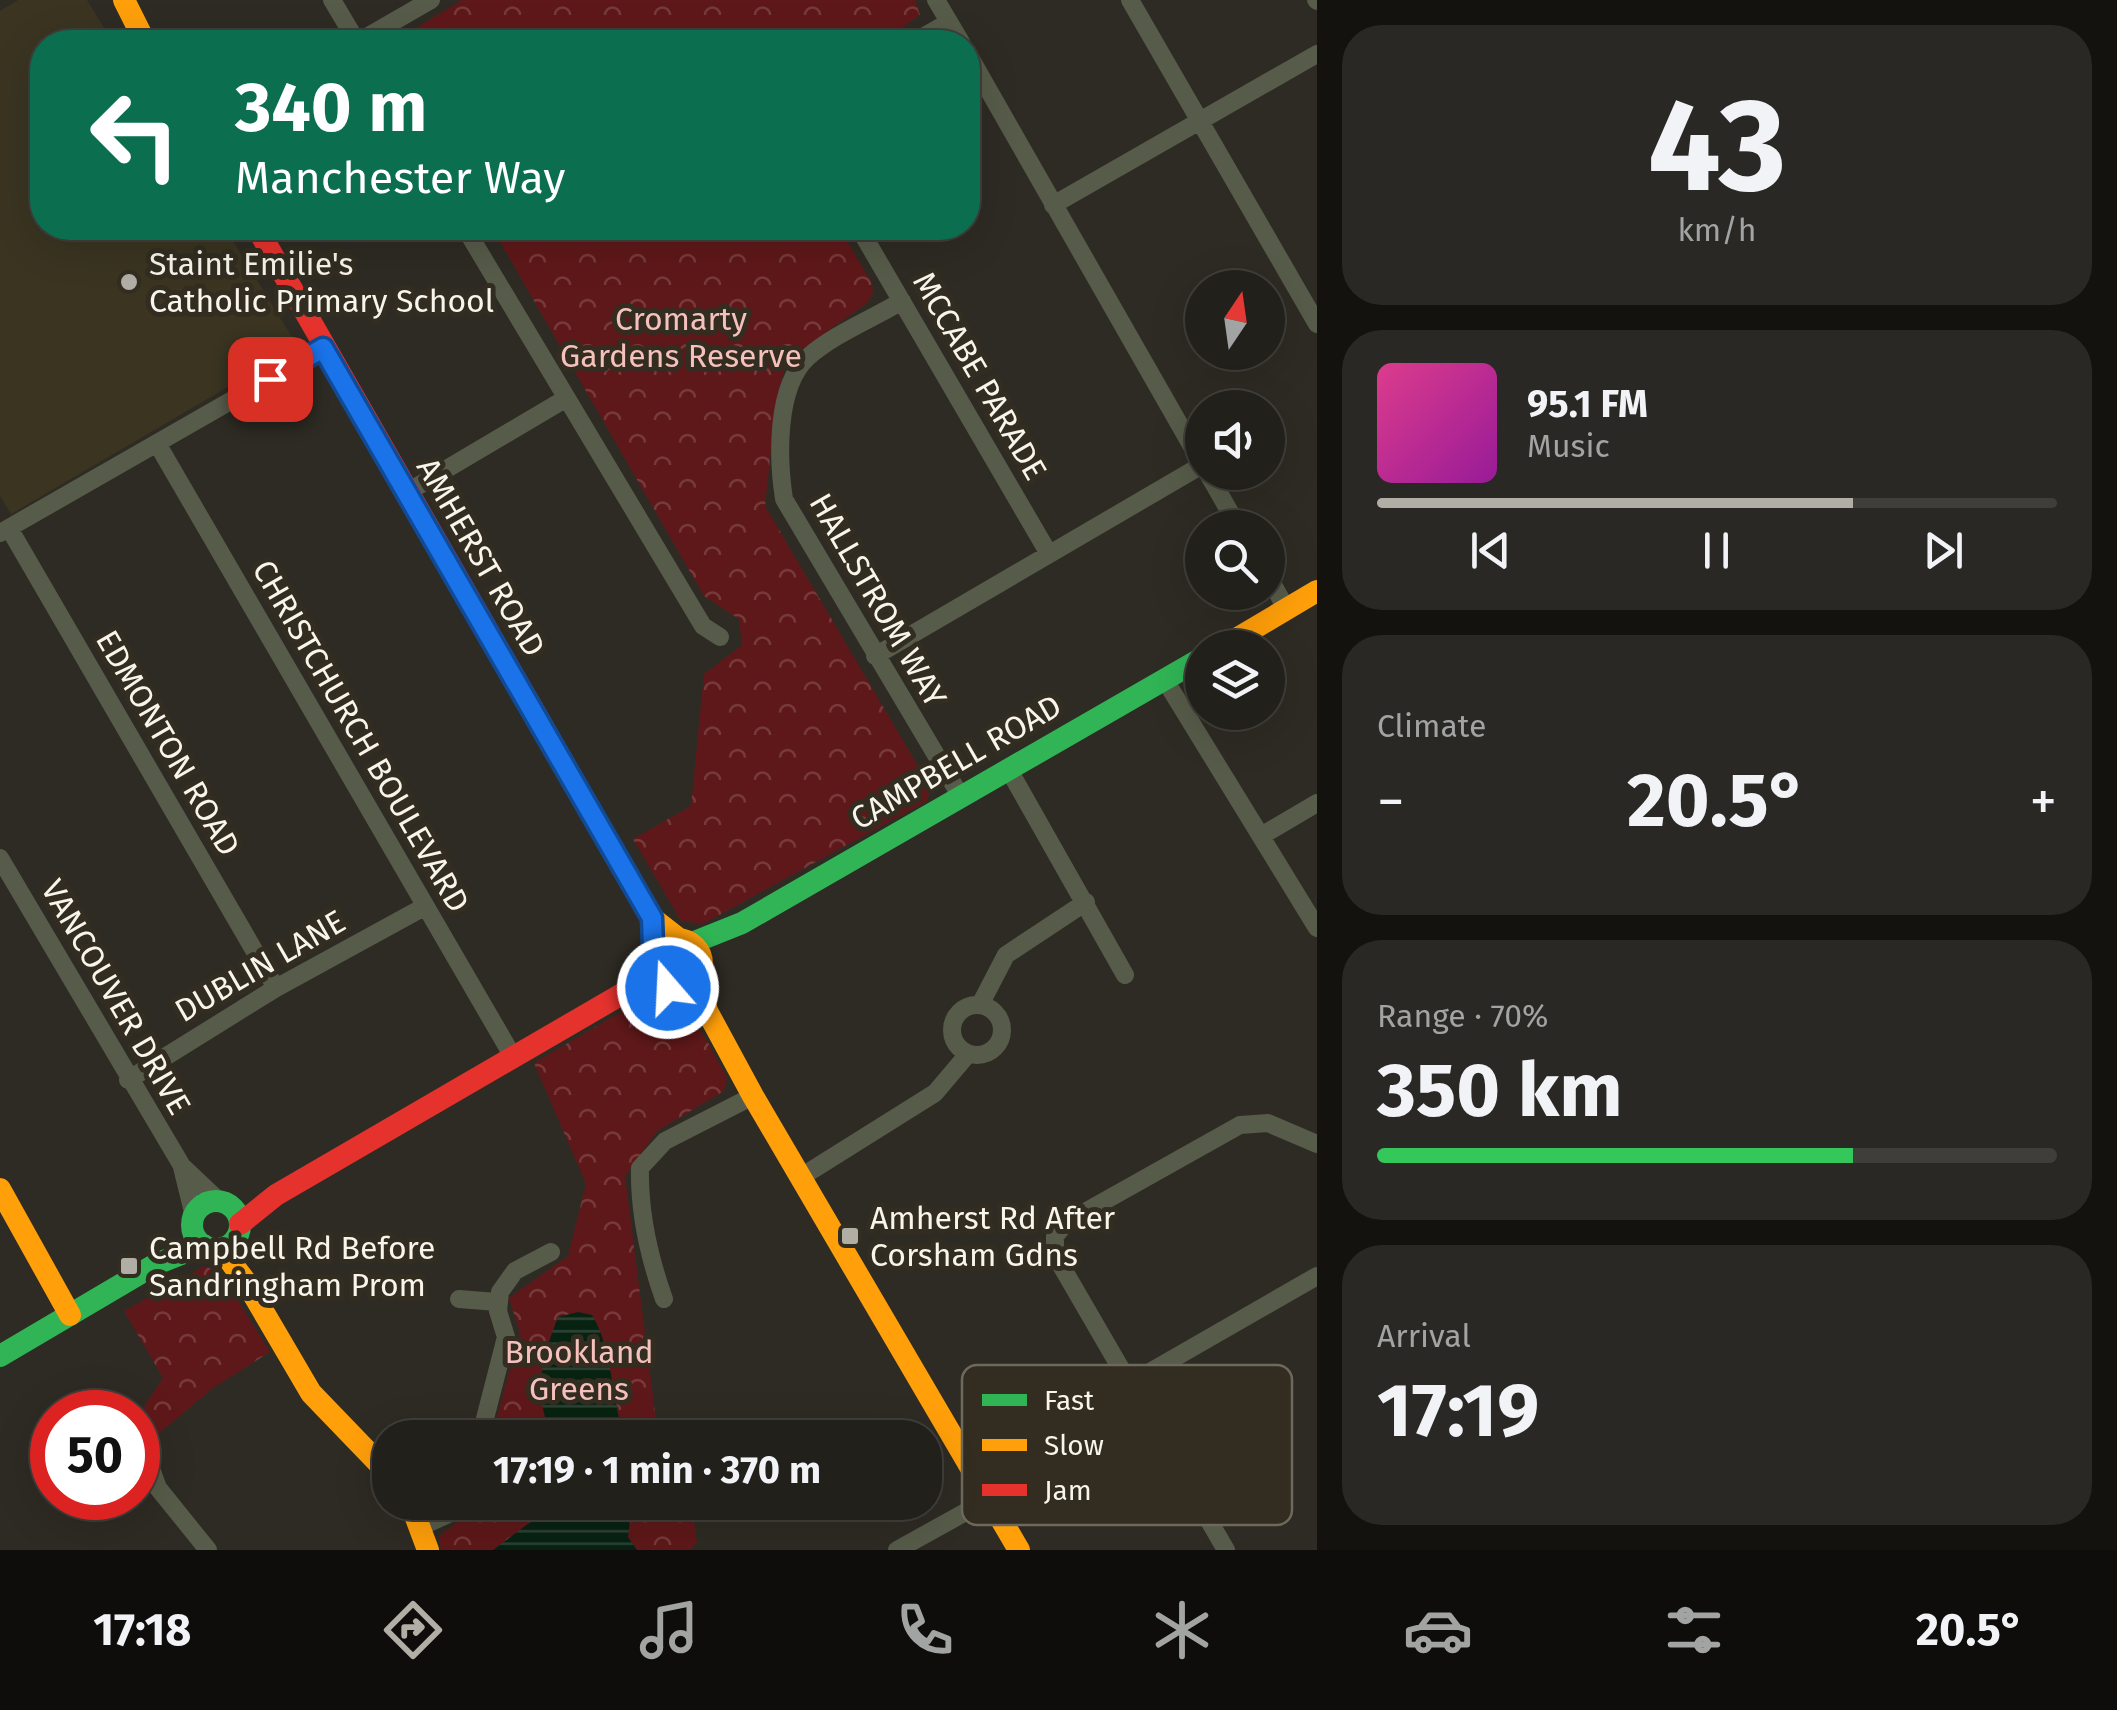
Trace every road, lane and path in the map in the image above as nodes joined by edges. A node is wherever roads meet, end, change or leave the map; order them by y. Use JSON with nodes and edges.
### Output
{"nodes":[{"id":1,"x":124,"y":0,"type":"edge"},
{"id":2,"x":332,"y":0,"type":"edge"},
{"id":3,"x":431,"y":0,"type":"edge"},
{"id":4,"x":936,"y":0,"type":"edge"},
{"id":5,"x":1130,"y":0,"type":"edge"},
{"id":6,"x":949,"y":22,"type":"junction"},
{"id":7,"x":139,"y":30,"type":"edge"},
{"id":8,"x":351,"y":30,"type":"edge"},
{"id":9,"x":379,"y":30,"type":"edge"},
{"id":10,"x":935,"y":30,"type":"edge"},
{"id":11,"x":954,"y":30,"type":"edge"},
{"id":12,"x":1317,"y":54,"type":"edge"},
{"id":13,"x":980,"y":76,"type":"edge"},
{"id":14,"x":1200,"y":121,"type":"junction"},
{"id":15,"x":1052,"y":205,"type":"junction"},
{"id":16,"x":264,"y":240,"type":"edge"},
{"id":17,"x":472,"y":240,"type":"edge"},
{"id":18,"x":866,"y":240,"type":"edge"},
{"id":19,"x":902,"y":302,"type":"junction"},
{"id":20,"x":1317,"y":324,"type":"edge"},
{"id":21,"x":323,"y":348,"type":"junction"},
{"id":22,"x":565,"y":400,"type":"junction"},
{"id":23,"x":1185,"y":435,"type":"edge"},
{"id":24,"x":158,"y":445,"type":"junction"},
{"id":25,"x":1185,"y":474,"type":"edge"},
{"id":26,"x":406,"y":493,"type":"junction"},
{"id":27,"x":4,"y":530,"type":"edge"},
{"id":28,"x":1049,"y":554,"type":"junction"},
{"id":29,"x":1317,"y":591,"type":"edge"},
{"id":30,"x":1285,"y":606,"type":"edge"},
{"id":31,"x":1287,"y":610,"type":"junction"},
{"id":32,"x":1252,"y":630,"type":"edge"},
{"id":33,"x":720,"y":638,"type":"dead end"},
{"id":34,"x":875,"y":656,"type":"junction"},
{"id":35,"x":1185,"y":668,"type":"edge"},
{"id":36,"x":1165,"y":680,"type":"junction"},
{"id":37,"x":1009,"y":770,"type":"junction"},
{"id":38,"x":961,"y":797,"type":"junction"},
{"id":39,"x":1317,"y":803,"type":"edge"},
{"id":40,"x":1260,"y":836,"type":"junction"},
{"id":41,"x":0,"y":858,"type":"edge"},
{"id":42,"x":1086,"y":902,"type":"junction"},
{"id":43,"x":424,"y":907,"type":"junction"},
{"id":44,"x":1317,"y":928,"type":"edge"},
{"id":45,"x":678,"y":964,"type":"junction"},
{"id":46,"x":1125,"y":975,"type":"dead end"},
{"id":47,"x":276,"y":988,"type":"junction"},
{"id":48,"x":981,"y":1004,"type":"junction"},
{"id":49,"x":968,"y":1054,"type":"junction"},
{"id":50,"x":512,"y":1056,"type":"junction"},
{"id":51,"x":128,"y":1080,"type":"junction"},
{"id":52,"x":753,"y":1096,"type":"junction"},
{"id":53,"x":1317,"y":1144,"type":"edge"},
{"id":54,"x":182,"y":1166,"type":"junction"},
{"id":55,"x":801,"y":1177,"type":"junction"},
{"id":56,"x":0,"y":1189,"type":"edge"},
{"id":57,"x":276,"y":1195,"type":"junction"},
{"id":58,"x":223,"y":1203,"type":"junction"},
{"id":59,"x":214,"y":1233,"type":"junction"},
{"id":60,"x":551,"y":1252,"type":"dead end"},
{"id":61,"x":1317,"y":1276,"type":"edge"},
{"id":62,"x":459,"y":1300,"type":"dead end"},
{"id":63,"x":664,"y":1300,"type":"dead end"},
{"id":64,"x":498,"y":1302,"type":"junction"},
{"id":65,"x":70,"y":1315,"type":"junction"},
{"id":66,"x":0,"y":1356,"type":"edge"},
{"id":67,"x":1118,"y":1365,"type":"edge"},
{"id":68,"x":1162,"y":1365,"type":"edge"},
{"id":69,"x":485,"y":1420,"type":"edge"},
{"id":70,"x":962,"y":1453,"type":"edge"},
{"id":71,"x":372,"y":1456,"type":"edge"},
{"id":72,"x":160,"y":1490,"type":"edge"},
{"id":73,"x":962,"y":1514,"type":"edge"},
{"id":74,"x":419,"y":1520,"type":"edge"},
{"id":75,"x":435,"y":1520,"type":"edge"},
{"id":76,"x":1004,"y":1525,"type":"edge"},
{"id":77,"x":1211,"y":1525,"type":"edge"},
{"id":78,"x":422,"y":1526,"type":"junction"},
{"id":79,"x":208,"y":1550,"type":"edge"},
{"id":80,"x":428,"y":1550,"type":"edge"},
{"id":81,"x":897,"y":1550,"type":"edge"},
{"id":82,"x":1019,"y":1550,"type":"edge"},
{"id":83,"x":1226,"y":1550,"type":"edge"}],
"edges":[{"from":1,"to":7,"type":"street"},
{"from":2,"to":8,"type":"street"},
{"from":3,"to":9,"type":"street"},
{"from":4,"to":6,"type":"street"},
{"from":5,"to":14,"type":"street"},
{"from":6,"to":10,"type":"street"},
{"from":6,"to":11,"type":"street"},
{"from":12,"to":14,"type":"street"},
{"from":13,"to":15,"type":"street"},
{"from":14,"to":15,"type":"street"},
{"from":14,"to":20,"type":"street"},
{"from":15,"to":23,"type":"street"},
{"from":16,"to":21,"type":"street","name":"AMHERST ROAD"},
{"from":17,"to":22,"type":"street"},
{"from":18,"to":19,"type":"street","name":"MCCABE PARADE"},
{"from":19,"to":28,"type":"street","name":"MCCABE PARADE"},
{"from":19,"to":34,"type":"street","name":"HALLSTROM WAY"},
{"from":21,"to":24,"type":"street"},
{"from":21,"to":26,"type":"street","name":"AMHERST ROAD"},
{"from":22,"to":26,"type":"street"},
{"from":22,"to":33,"type":"street"},
{"from":24,"to":27,"type":"street"},
{"from":24,"to":43,"type":"street","name":"CHRISTCHURCH BOULEVARD"},
{"from":25,"to":28,"type":"street"},
{"from":26,"to":45,"type":"street","name":"AMHERST ROAD"},
{"from":27,"to":47,"type":"street","name":"EDMONTON ROAD"},
{"from":28,"to":34,"type":"street"},
{"from":29,"to":31,"type":"street"},
{"from":30,"to":31,"type":"street"},
{"from":31,"to":32,"type":"street"},
{"from":34,"to":38,"type":"street","name":"HALLSTROM WAY"},
{"from":35,"to":36,"type":"street","name":"CAMPBELL ROAD"},
{"from":36,"to":37,"type":"street","name":"CAMPBELL ROAD"},
{"from":36,"to":40,"type":"street"},
{"from":37,"to":38,"type":"street","name":"CAMPBELL ROAD"},
{"from":37,"to":42,"type":"street"},
{"from":38,"to":45,"type":"street","name":"CAMPBELL ROAD"},
{"from":39,"to":40,"type":"street"},
{"from":40,"to":44,"type":"street"},
{"from":41,"to":51,"type":"street","name":"VANCOUVER DRIVE"},
{"from":42,"to":46,"type":"street"},
{"from":42,"to":48,"type":"street"},
{"from":43,"to":47,"type":"street","name":"DUBLIN LANE"},
{"from":43,"to":50,"type":"street","name":"CHRISTCHURCH BOULEVARD"},
{"from":45,"to":50,"type":"street","name":"CAMPBELL ROAD"},
{"from":45,"to":52,"type":"street","name":"AMHERST ROAD"},
{"from":47,"to":51,"type":"street","name":"DUBLIN LANE"},
{"from":48,"to":49,"type":"street"},
{"from":48,"to":49,"type":"street"},
{"from":49,"to":55,"type":"street"},
{"from":50,"to":57,"type":"street","name":"CAMPBELL ROAD"},
{"from":51,"to":54,"type":"street","name":"VANCOUVER DRIVE"},
{"from":52,"to":55,"type":"street","name":"AMHERST ROAD"},
{"from":52,"to":63,"type":"street"},
{"from":53,"to":67,"type":"street"},
{"from":54,"to":58,"type":"street","name":"VANCOUVER DRIVE"},
{"from":54,"to":59,"type":"street","name":"VANCOUVER DRIVE"},
{"from":55,"to":70,"type":"street","name":"AMHERST ROAD"},
{"from":56,"to":65,"type":"street"},
{"from":57,"to":58,"type":"street","name":"CAMPBELL ROAD"},
{"from":57,"to":59,"type":"street","name":"CAMPBELL ROAD"},
{"from":58,"to":59,"type":"street"},
{"from":58,"to":59,"type":"street","name":"CAMPBELL ROAD"},
{"from":59,"to":65,"type":"street","name":"CAMPBELL ROAD"},
{"from":59,"to":71,"type":"street"},
{"from":60,"to":64,"type":"street"},
{"from":61,"to":68,"type":"street"},
{"from":62,"to":64,"type":"street"},
{"from":64,"to":69,"type":"street"},
{"from":65,"to":66,"type":"street","name":"CAMPBELL ROAD"},
{"from":72,"to":79,"type":"street"},
{"from":73,"to":81,"type":"street"},
{"from":74,"to":78,"type":"street"},
{"from":75,"to":78,"type":"street"},
{"from":76,"to":82,"type":"street","name":"AMHERST ROAD"},
{"from":77,"to":83,"type":"street"},
{"from":78,"to":80,"type":"street"}]}
